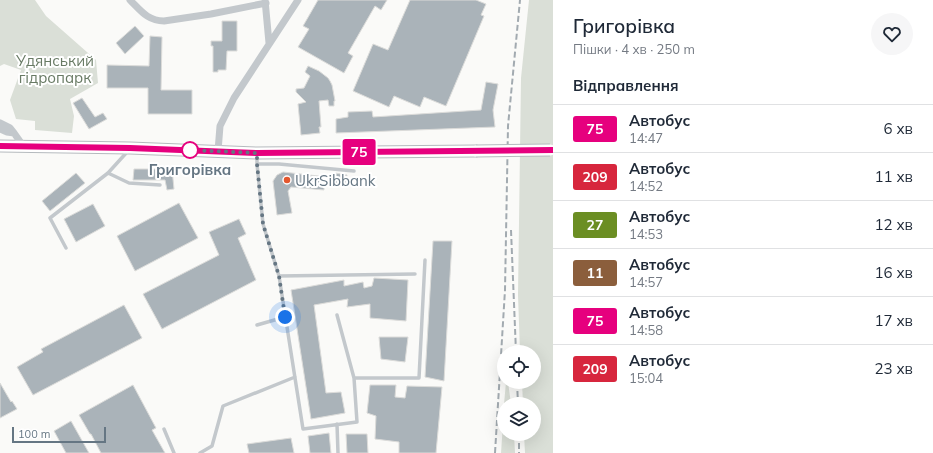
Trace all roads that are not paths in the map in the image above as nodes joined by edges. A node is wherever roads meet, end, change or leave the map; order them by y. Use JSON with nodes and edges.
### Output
{"nodes":[{"id":1,"x":130,"y":0,"type":"edge"},
{"id":2,"x":298,"y":0,"type":"edge"},
{"id":3,"x":265,"y":2,"type":"edge"},
{"id":4,"x":269,"y":43,"type":"junction"},
{"id":5,"x":0,"y":123,"type":"edge"},
{"id":6,"x":0,"y":129,"type":"edge"},
{"id":7,"x":14,"y":133,"type":"junction"},
{"id":8,"x":0,"y":146,"type":"edge"},
{"id":9,"x":24,"y":147,"type":"junction"},
{"id":10,"x":130,"y":148,"type":"junction"},
{"id":11,"x":551,"y":150,"type":"edge"},
{"id":12,"x":218,"y":151,"type":"junction"},
{"id":13,"x":257,"y":158,"type":"junction"},
{"id":14,"x":354,"y":171,"type":"dead end"},
{"id":15,"x":108,"y":173,"type":"junction"},
{"id":16,"x":160,"y":185,"type":"dead end"},
{"id":17,"x":66,"y":248,"type":"dead end"},
{"id":18,"x":425,"y":260,"type":"dead end"},
{"id":19,"x":416,"y":274,"type":"dead end"},
{"id":20,"x":279,"y":276,"type":"junction"},
{"id":21,"x":337,"y":315,"type":"dead end"},
{"id":22,"x":285,"y":317,"type":"junction"},
{"id":23,"x":257,"y":325,"type":"dead end"},
{"id":24,"x":295,"y":377,"type":"junction"},
{"id":25,"x":354,"y":378,"type":"junction"},
{"id":26,"x":337,"y":424,"type":"junction"},
{"id":27,"x":164,"y":429,"type":"dead end"},
{"id":28,"x":174,"y":453,"type":"edge"},
{"id":29,"x":200,"y":453,"type":"edge"},
{"id":30,"x":338,"y":453,"type":"edge"}],
"edges":[{"from":1,"to":3,"type":"street"},
{"from":2,"to":4,"type":"street"},
{"from":3,"to":4,"type":"street"},
{"from":4,"to":12,"type":"street"},
{"from":5,"to":7,"type":"street"},
{"from":6,"to":7,"type":"street"},
{"from":7,"to":9,"type":"street"},
{"from":8,"to":9,"type":"main road"},
{"from":9,"to":10,"type":"main road"},
{"from":10,"to":12,"type":"main road"},
{"from":10,"to":15,"type":"lane"},
{"from":11,"to":13,"type":"main road","bridge":true},
{"from":12,"to":13,"type":"main road"},
{"from":13,"to":14,"type":"lane"},
{"from":13,"to":20,"type":"lane"},
{"from":15,"to":16,"type":"lane"},
{"from":15,"to":17,"type":"lane"},
{"from":18,"to":25,"type":"lane"},
{"from":19,"to":20,"type":"lane"},
{"from":20,"to":22,"type":"lane"},
{"from":21,"to":25,"type":"lane"},
{"from":22,"to":23,"type":"lane"},
{"from":22,"to":24,"type":"lane"},
{"from":24,"to":26,"type":"lane"},
{"from":24,"to":29,"type":"lane"},
{"from":25,"to":26,"type":"lane"},
{"from":26,"to":30,"type":"lane"},
{"from":27,"to":28,"type":"lane"}]}
